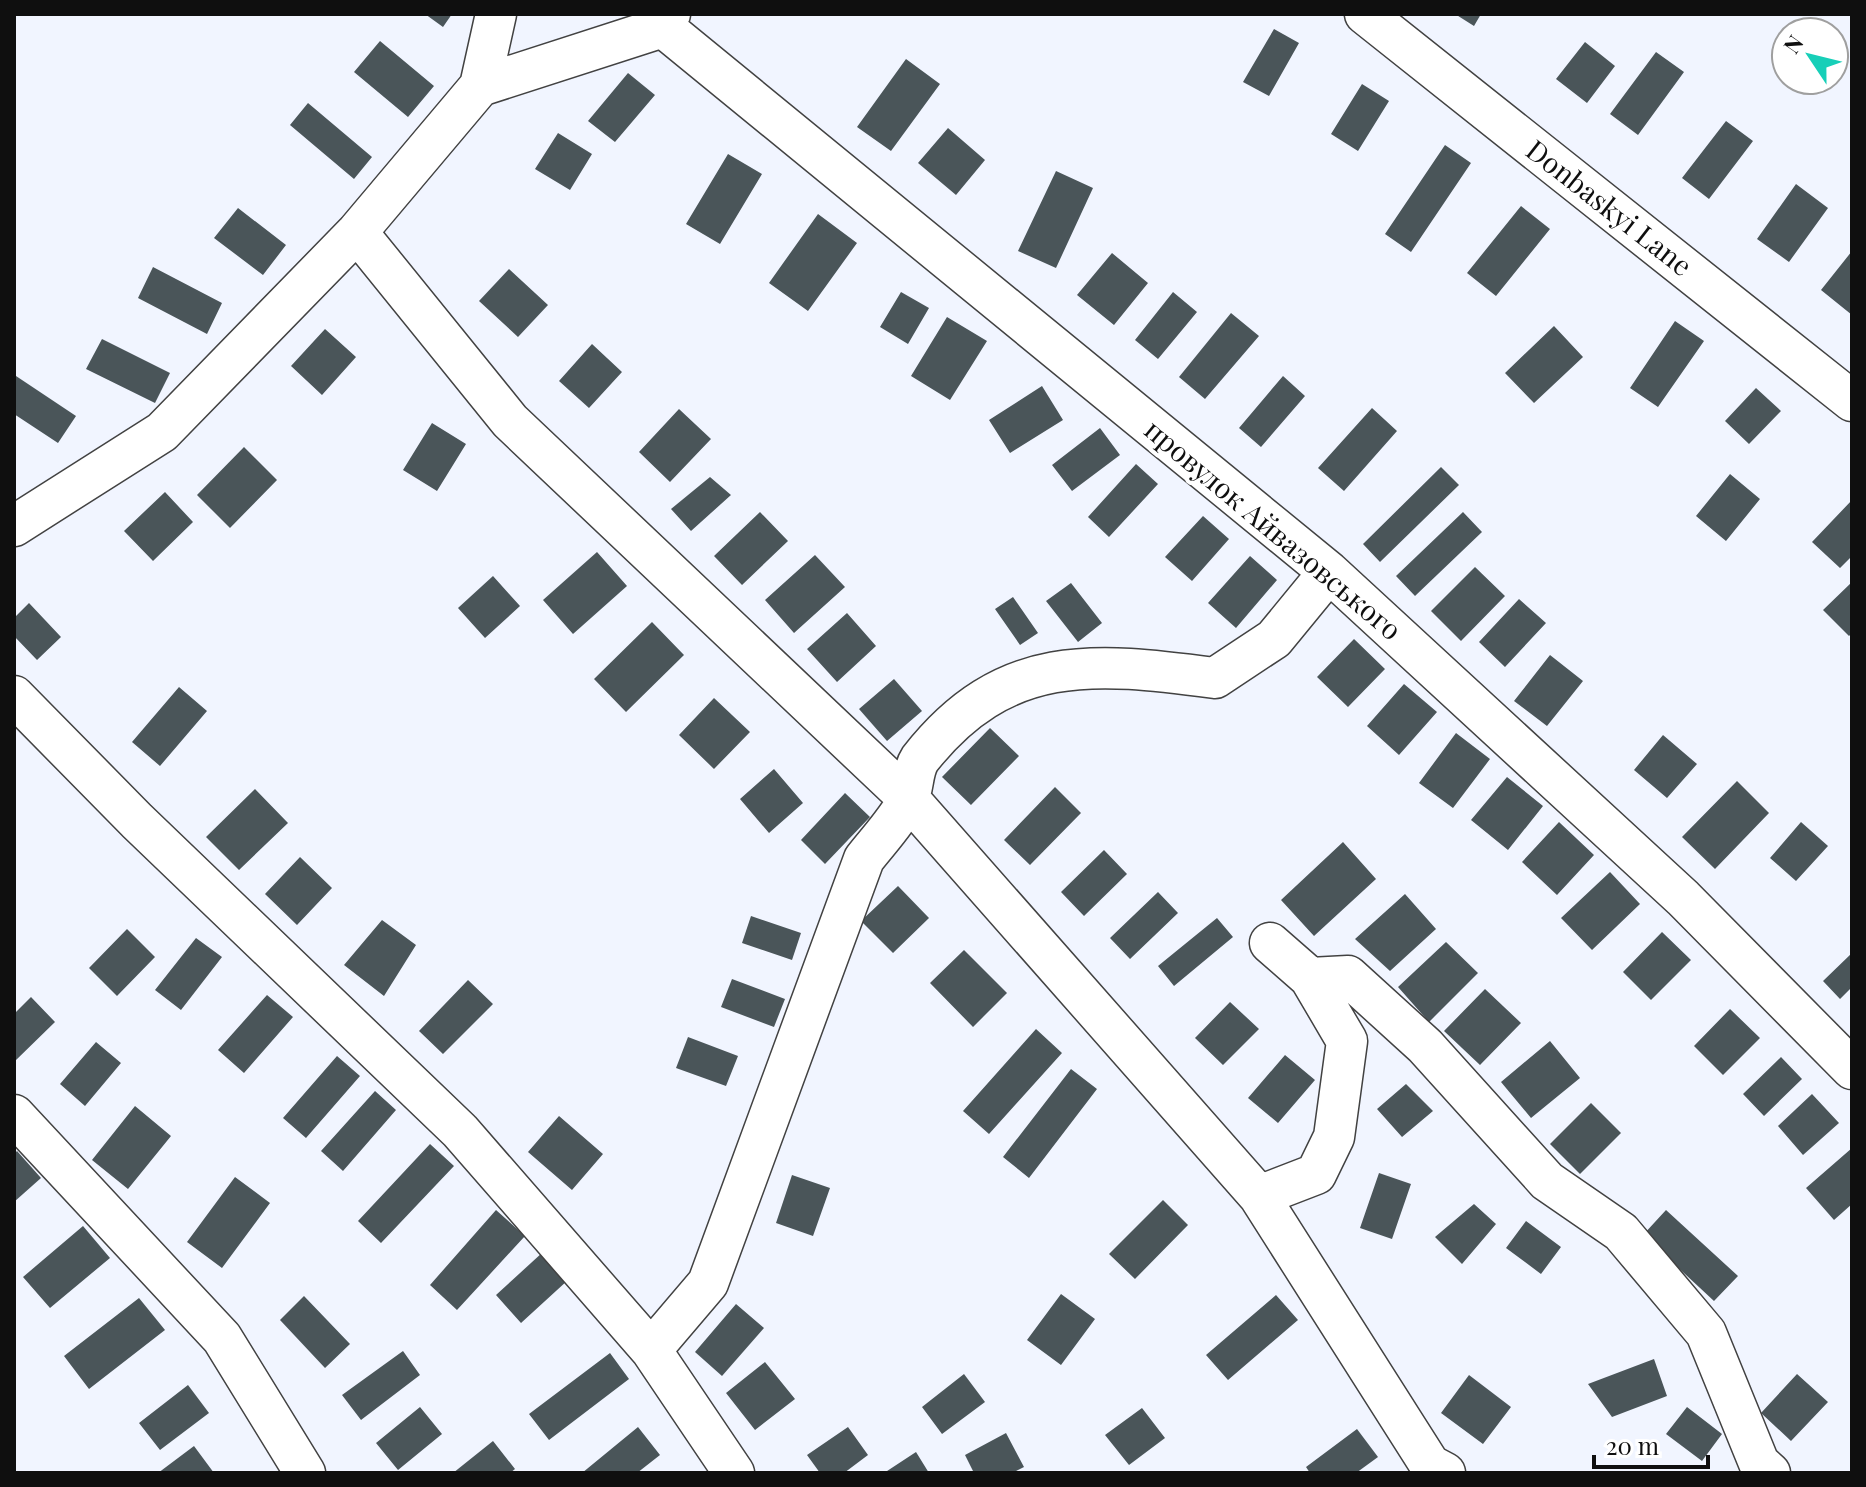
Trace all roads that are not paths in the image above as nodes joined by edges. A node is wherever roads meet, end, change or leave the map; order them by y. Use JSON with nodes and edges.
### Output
{"nodes":[{"id":1,"x":496,"y":14,"type":"edge"},
{"id":2,"x":1365,"y":14,"type":"edge"},
{"id":3,"x":666,"y":20,"type":"edge"},
{"id":4,"x":480,"y":86,"type":"junction"},
{"id":5,"x":357,"y":232,"type":"junction"},
{"id":6,"x":1852,"y":401,"type":"edge"},
{"id":7,"x":14,"y":526,"type":"edge"},
{"id":8,"x":1329,"y":572,"type":"junction"},
{"id":9,"x":14,"y":696,"type":"edge"},
{"id":10,"x":909,"y":799,"type":"junction"},
{"id":11,"x":1270,"y":943,"type":"dead end"},
{"id":12,"x":1310,"y":978,"type":"junction"},
{"id":13,"x":1852,"y":1069,"type":"edge"},
{"id":14,"x":14,"y":1115,"type":"edge"},
{"id":15,"x":1259,"y":1196,"type":"junction"},
{"id":16,"x":651,"y":1350,"type":"junction"},
{"id":17,"x":305,"y":1473,"type":"edge"},
{"id":18,"x":734,"y":1473,"type":"edge"},
{"id":19,"x":1445,"y":1473,"type":"edge"},
{"id":20,"x":1770,"y":1473,"type":"edge"}],
"edges":[{"from":1,"to":4,"type":"street"},
{"from":2,"to":6,"type":"street","name":"Donbaskyi Lane"},
{"from":3,"to":4,"type":"street"},
{"from":3,"to":8,"type":"street","name":"провулок Айвазовського"},
{"from":4,"to":5,"type":"street"},
{"from":5,"to":7,"type":"street"},
{"from":5,"to":10,"type":"street"},
{"from":8,"to":10,"type":"street"},
{"from":8,"to":13,"type":"street","name":"провулок Айвазовського"},
{"from":9,"to":16,"type":"street"},
{"from":10,"to":15,"type":"street"},
{"from":10,"to":16,"type":"street"},
{"from":11,"to":12,"type":"street"},
{"from":12,"to":15,"type":"street"},
{"from":12,"to":20,"type":"street"},
{"from":14,"to":17,"type":"street"},
{"from":15,"to":19,"type":"street"},
{"from":16,"to":18,"type":"street"}]}
